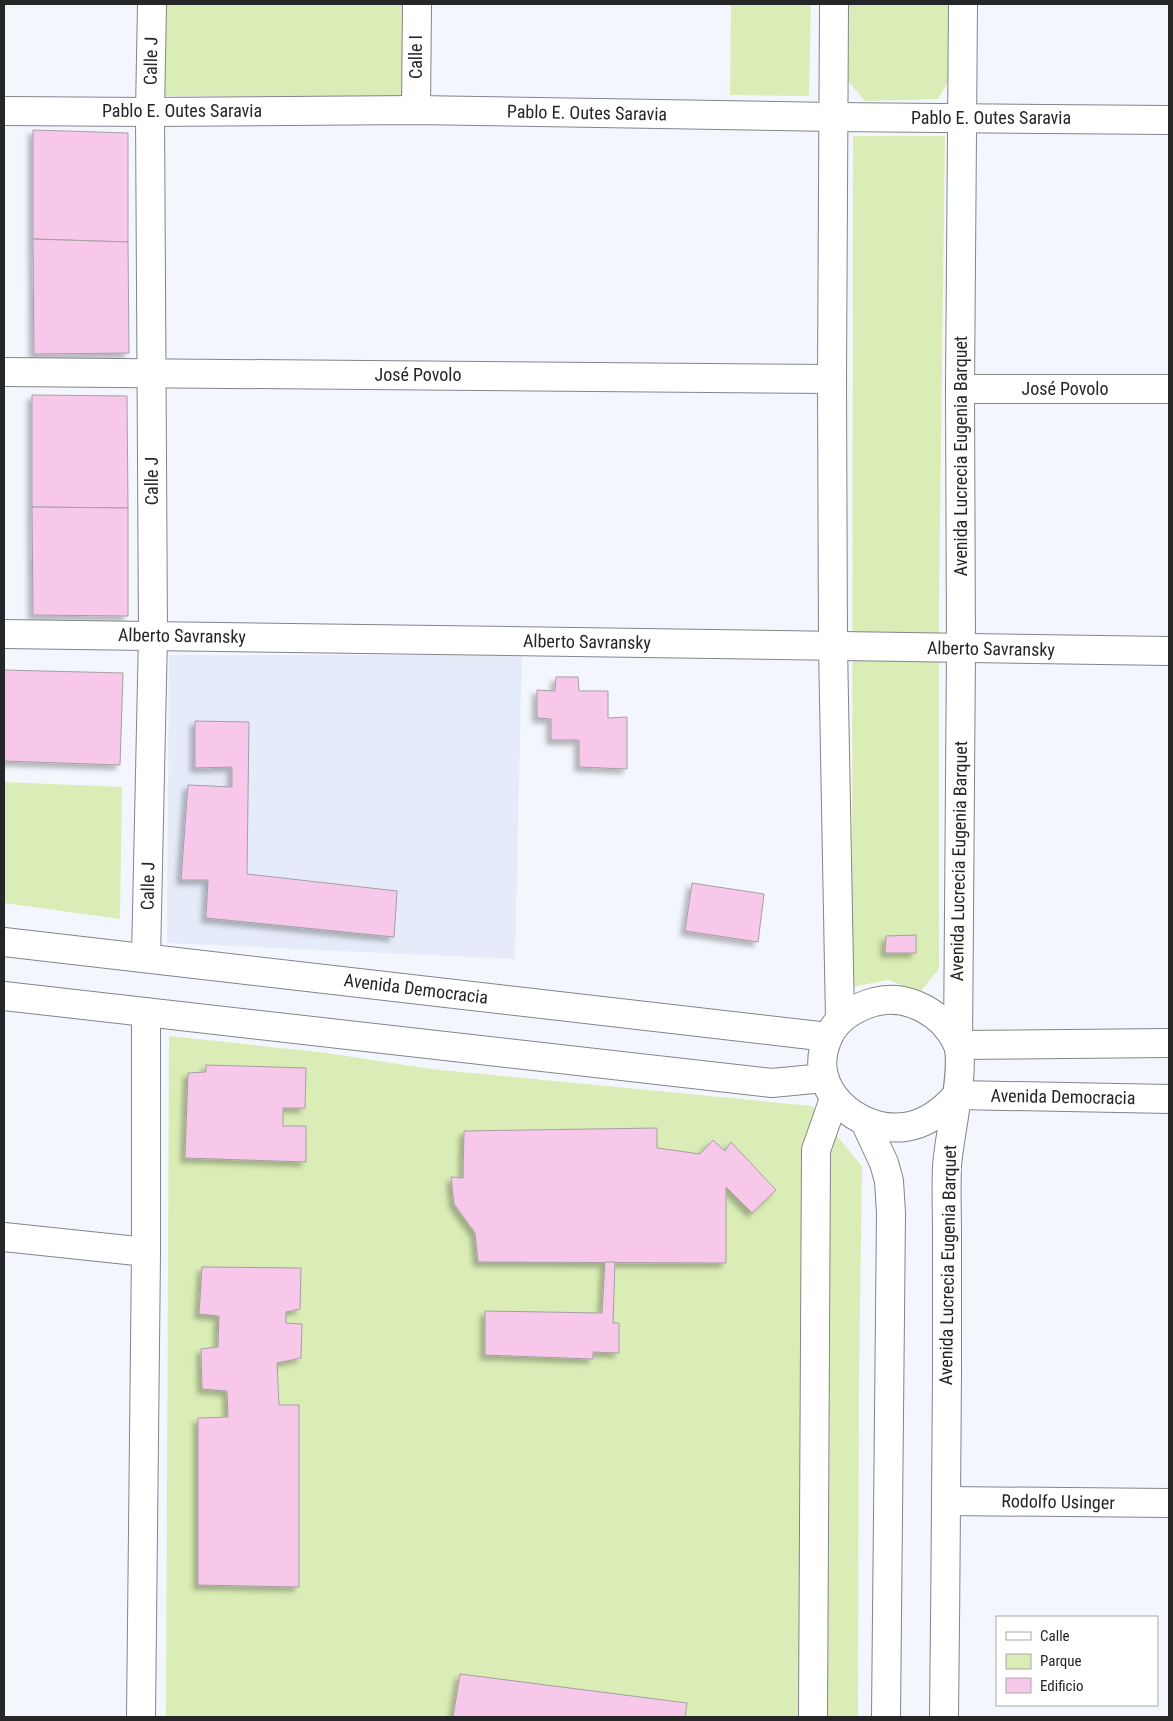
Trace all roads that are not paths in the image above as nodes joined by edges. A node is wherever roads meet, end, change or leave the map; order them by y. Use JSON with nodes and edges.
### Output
{"nodes":[{"id":1,"x":152,"y":4,"type":"edge"},
{"id":2,"x":416,"y":4,"type":"edge"},
{"id":3,"x":834,"y":4,"type":"edge"},
{"id":4,"x":963,"y":4,"type":"edge"},
{"id":5,"x":416,"y":110,"type":"junction"},
{"id":6,"x":4,"y":111,"type":"edge"},
{"id":7,"x":150,"y":112,"type":"junction"},
{"id":8,"x":834,"y":117,"type":"junction"},
{"id":9,"x":963,"y":118,"type":"junction"},
{"id":10,"x":1169,"y":120,"type":"edge"},
{"id":11,"x":4,"y":372,"type":"edge"},
{"id":12,"x":152,"y":373,"type":"junction"},
{"id":13,"x":832,"y":379,"type":"junction"},
{"id":14,"x":960,"y":388,"type":"junction"},
{"id":15,"x":1169,"y":389,"type":"edge"},
{"id":16,"x":4,"y":634,"type":"edge"},
{"id":17,"x":153,"y":635,"type":"junction"},
{"id":18,"x":833,"y":646,"type":"junction"},
{"id":19,"x":961,"y":650,"type":"junction"},
{"id":20,"x":1169,"y":651,"type":"edge"},
{"id":21,"x":4,"y":942,"type":"edge"},
{"id":22,"x":146,"y":958,"type":"junction"},
{"id":23,"x":4,"y":996,"type":"edge"},
{"id":24,"x":146,"y":1012,"type":"junction"},
{"id":25,"x":834,"y":1029,"type":"junction"},
{"id":26,"x":1169,"y":1043,"type":"edge"},
{"id":27,"x":958,"y":1045,"type":"junction"},
{"id":28,"x":829,"y":1089,"type":"junction"},
{"id":29,"x":957,"y":1095,"type":"junction"},
{"id":30,"x":1169,"y":1099,"type":"edge"},
{"id":31,"x":865,"y":1122,"type":"junction"},
{"id":32,"x":4,"y":1238,"type":"edge"},
{"id":33,"x":146,"y":1252,"type":"junction"},
{"id":34,"x":947,"y":1500,"type":"junction"},
{"id":35,"x":1169,"y":1503,"type":"edge"},
{"id":36,"x":142,"y":1717,"type":"edge"},
{"id":37,"x":813,"y":1717,"type":"edge"},
{"id":38,"x":886,"y":1717,"type":"edge"},
{"id":39,"x":944,"y":1717,"type":"edge"}],
"edges":[{"from":1,"to":7,"type":"street","name":"Calle J"},
{"from":2,"to":5,"type":"street","name":"Calle I"},
{"from":3,"to":8,"type":"street"},
{"from":4,"to":9,"type":"street","name":"Avenida Lucrecia Eugenia Barquet"},
{"from":5,"to":7,"type":"street","name":"Pablo E. Outes Saravia"},
{"from":5,"to":8,"type":"street","name":"Pablo E. Outes Saravia"},
{"from":6,"to":7,"type":"street","name":"Pablo E. Outes Saravia"},
{"from":7,"to":12,"type":"street","name":"Calle J"},
{"from":8,"to":9,"type":"street","name":"Pablo E. Outes Saravia"},
{"from":8,"to":13,"type":"street"},
{"from":9,"to":10,"type":"street","name":"Pablo E. Outes Saravia"},
{"from":9,"to":14,"type":"street","name":"Avenida Lucrecia Eugenia Barquet"},
{"from":11,"to":12,"type":"street","name":"José Povolo"},
{"from":12,"to":13,"type":"street","name":"José Povolo"},
{"from":12,"to":17,"type":"street","name":"Calle J"},
{"from":13,"to":18,"type":"street"},
{"from":14,"to":15,"type":"street","name":"José Povolo"},
{"from":14,"to":19,"type":"street","name":"Avenida Lucrecia Eugenia Barquet"},
{"from":16,"to":17,"type":"street","name":"Alberto Savransky"},
{"from":17,"to":18,"type":"street","name":"Alberto Savransky"},
{"from":17,"to":22,"type":"street","name":"Calle J"},
{"from":18,"to":19,"type":"street","name":"Alberto Savransky"},
{"from":18,"to":25,"type":"street"},
{"from":19,"to":20,"type":"street","name":"Alberto Savransky"},
{"from":19,"to":27,"type":"street","name":"Avenida Lucrecia Eugenia Barquet"},
{"from":21,"to":22,"type":"street","name":"Avenida Democracia"},
{"from":22,"to":25,"type":"street","name":"Avenida Democracia"},
{"from":23,"to":24,"type":"street"},
{"from":24,"to":28,"type":"street"},
{"from":24,"to":33,"type":"street"},
{"from":25,"to":27,"type":"street"},
{"from":25,"to":28,"type":"street"},
{"from":26,"to":27,"type":"street"},
{"from":27,"to":29,"type":"street","name":"Avenida Lucrecia Eugenia Barquet"},
{"from":28,"to":31,"type":"street"},
{"from":28,"to":37,"type":"street"},
{"from":29,"to":30,"type":"street","name":"Avenida Democracia"},
{"from":29,"to":31,"type":"street"},
{"from":29,"to":34,"type":"street","name":"Avenida Lucrecia Eugenia Barquet"},
{"from":31,"to":38,"type":"street"},
{"from":32,"to":33,"type":"street"},
{"from":33,"to":36,"type":"street"},
{"from":34,"to":35,"type":"street","name":"Rodolfo Usinger"},
{"from":34,"to":39,"type":"street","name":"Avenida Lucrecia Eugenia Barquet"}]}
